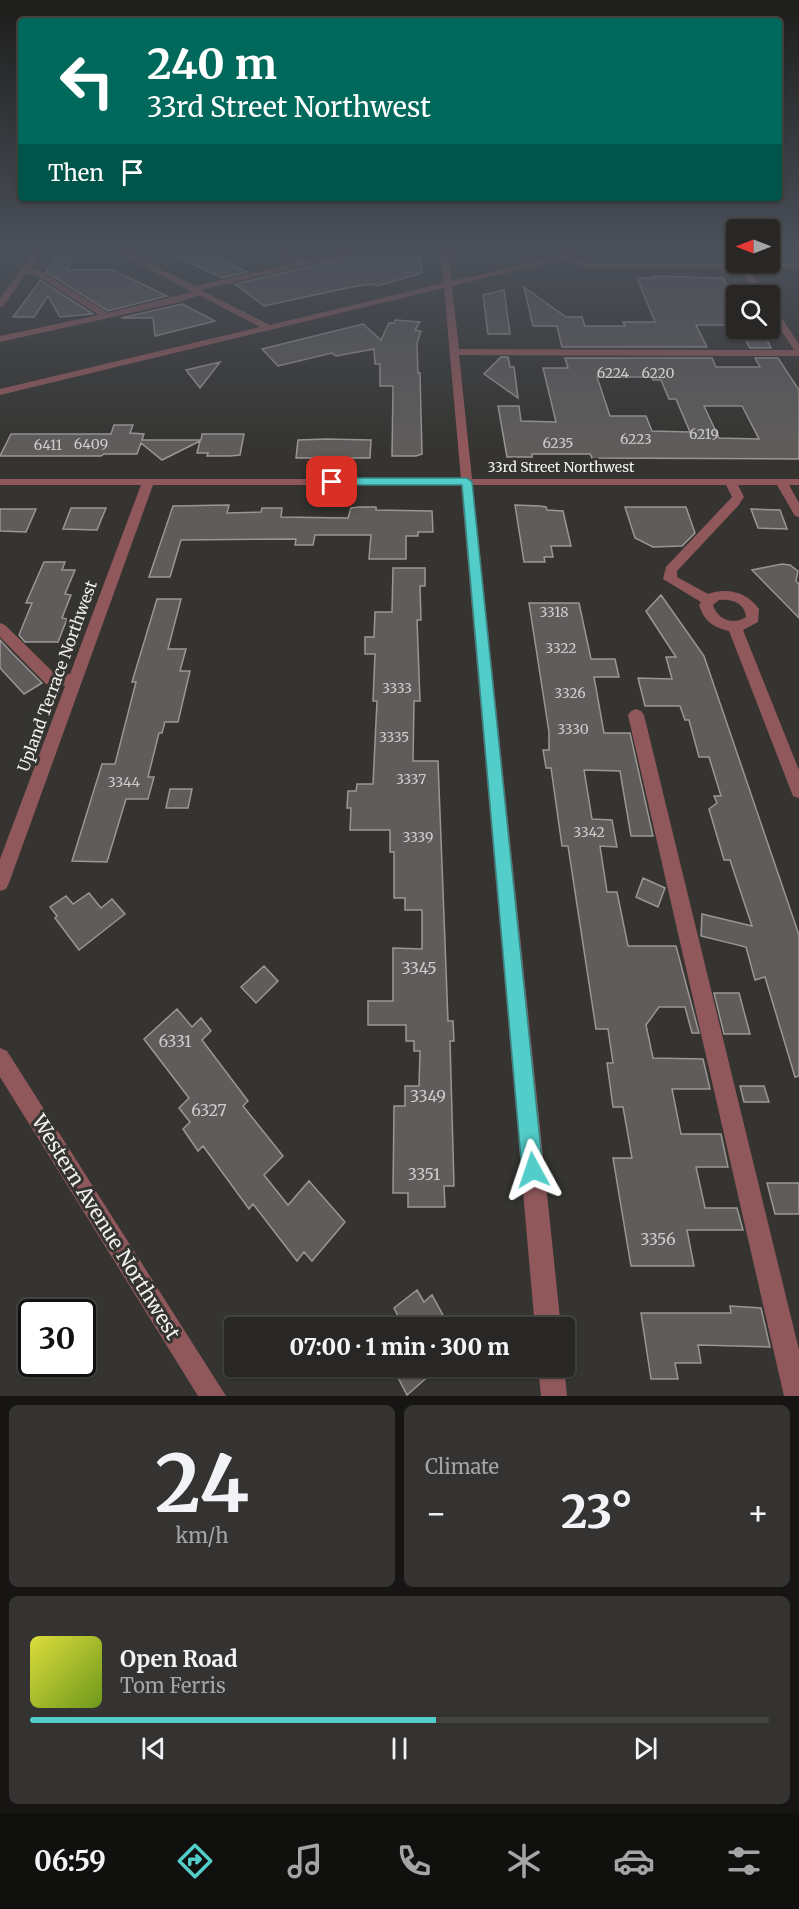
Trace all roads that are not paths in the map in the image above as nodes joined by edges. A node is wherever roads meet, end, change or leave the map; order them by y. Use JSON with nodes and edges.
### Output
{"nodes":[{"id":1,"x":97,"y":318,"type":"edge"},
{"id":2,"x":250,"y":318,"type":"edge"},
{"id":3,"x":310,"y":318,"type":"edge"},
{"id":4,"x":451,"y":318,"type":"edge"},
{"id":5,"x":780,"y":323,"type":"edge"},
{"id":6,"x":269,"y":328,"type":"junction"},
{"id":7,"x":0,"y":339,"type":"edge"},
{"id":8,"x":455,"y":352,"type":"junction"},
{"id":9,"x":799,"y":352,"type":"edge"},
{"id":10,"x":0,"y":392,"type":"edge"},
{"id":11,"x":0,"y":482,"type":"edge"},
{"id":12,"x":148,"y":482,"type":"junction"},
{"id":13,"x":467,"y":482,"type":"junction"},
{"id":14,"x":730,"y":482,"type":"junction"},
{"id":15,"x":781,"y":482,"type":"junction"},
{"id":16,"x":799,"y":482,"type":"edge"},
{"id":17,"x":799,"y":513,"type":"edge"},
{"id":18,"x":708,"y":600,"type":"junction"},
{"id":19,"x":735,"y":627,"type":"junction"},
{"id":20,"x":0,"y":628,"type":"edge"},
{"id":21,"x":75,"y":680,"type":"junction"},
{"id":22,"x":636,"y":715,"type":"dead end"},
{"id":23,"x":799,"y":791,"type":"edge"},
{"id":24,"x":0,"y":883,"type":"edge"},
{"id":25,"x":0,"y":1058,"type":"edge"},
{"id":26,"x":547,"y":1317,"type":"edge"},
{"id":27,"x":552,"y":1377,"type":"edge"},
{"id":28,"x":207,"y":1393,"type":"edge"},
{"id":29,"x":554,"y":1396,"type":"edge"},
{"id":30,"x":797,"y":1396,"type":"edge"}],
"edges":[{"from":1,"to":7,"type":"street"},
{"from":2,"to":6,"type":"street"},
{"from":3,"to":6,"type":"street"},
{"from":4,"to":8,"type":"street"},
{"from":5,"to":9,"type":"street"},
{"from":6,"to":10,"type":"street"},
{"from":8,"to":9,"type":"street"},
{"from":8,"to":13,"type":"street"},
{"from":11,"to":12,"type":"street","name":"33rd Street Northwest"},
{"from":12,"to":13,"type":"street","name":"33rd Street Northwest"},
{"from":12,"to":21,"type":"street","name":"Upland Terrace Northwest"},
{"from":13,"to":14,"type":"street","name":"33rd Street Northwest"},
{"from":13,"to":26,"type":"street"},
{"from":14,"to":15,"type":"street","name":"33rd Street Northwest"},
{"from":14,"to":18,"type":"street"},
{"from":15,"to":16,"type":"street","name":"33rd Street Northwest"},
{"from":15,"to":17,"type":"street"},
{"from":18,"to":19,"type":"street"},
{"from":18,"to":19,"type":"street"},
{"from":19,"to":23,"type":"street"},
{"from":20,"to":21,"type":"street"},
{"from":21,"to":24,"type":"street","name":"Upland Terrace Northwest"},
{"from":22,"to":30,"type":"street"},
{"from":25,"to":28,"type":"street","name":"Western Avenue Northwest"},
{"from":27,"to":29,"type":"street"}]}
